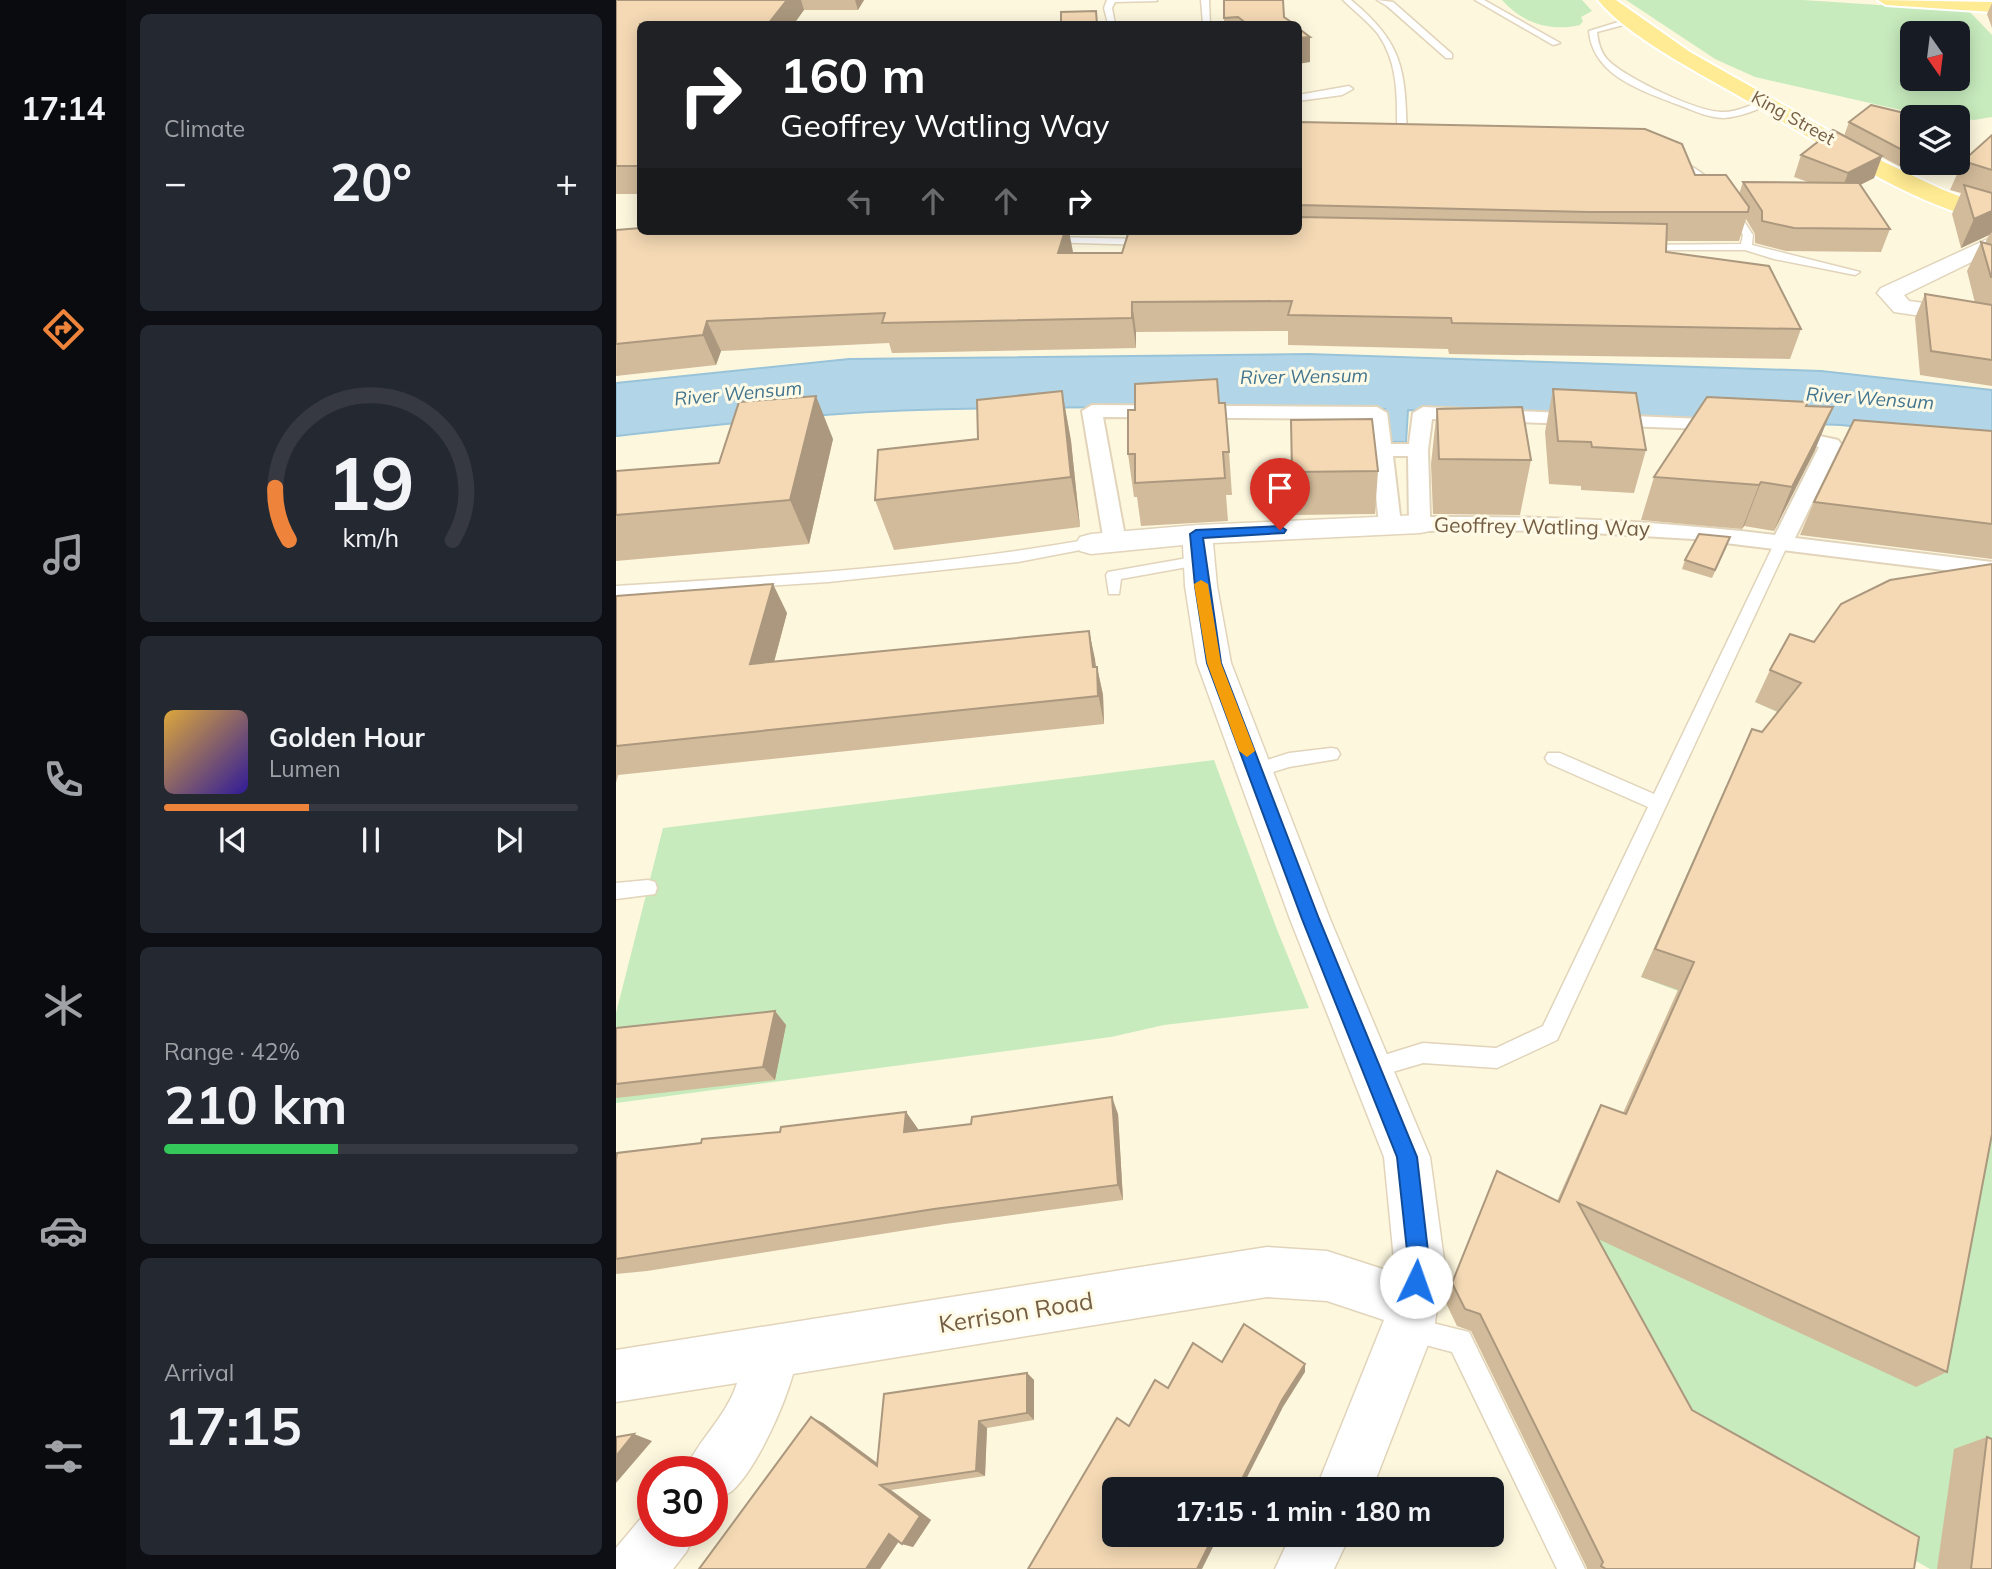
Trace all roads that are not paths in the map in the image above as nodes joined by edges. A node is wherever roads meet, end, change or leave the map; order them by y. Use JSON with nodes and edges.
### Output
{"nodes":[{"id":1,"x":1153,"y":0,"type":"edge"},
{"id":2,"x":1166,"y":0,"type":"edge"},
{"id":3,"x":1205,"y":0,"type":"edge"},
{"id":4,"x":1347,"y":0,"type":"edge"},
{"id":5,"x":1381,"y":0,"type":"edge"},
{"id":6,"x":1479,"y":0,"type":"edge"},
{"id":7,"x":1606,"y":0,"type":"edge"},
{"id":8,"x":1886,"y":0,"type":"edge"},
{"id":9,"x":1112,"y":1,"type":"edge"},
{"id":10,"x":1936,"y":2,"type":"edge"},
{"id":11,"x":1992,"y":8,"type":"edge"},
{"id":12,"x":1110,"y":21,"type":"edge"},
{"id":13,"x":1207,"y":21,"type":"edge"},
{"id":14,"x":1628,"y":21,"type":"junction"},
{"id":15,"x":1556,"y":43,"type":"dead end"},
{"id":16,"x":1449,"y":56,"type":"dead end"},
{"id":17,"x":1349,"y":89,"type":"dead end"},
{"id":18,"x":1302,"y":98,"type":"edge"},
{"id":19,"x":1775,"y":102,"type":"junction"},
{"id":20,"x":1389,"y":140,"type":"edge"},
{"id":21,"x":1402,"y":140,"type":"junction"},
{"id":22,"x":1427,"y":141,"type":"edge"},
{"id":23,"x":1660,"y":158,"type":"edge"},
{"id":24,"x":1992,"y":216,"type":"edge"},
{"id":25,"x":1041,"y":239,"type":"edge"},
{"id":26,"x":1158,"y":242,"type":"edge"},
{"id":27,"x":1992,"y":244,"type":"edge"},
{"id":28,"x":1746,"y":247,"type":"junction"},
{"id":29,"x":1634,"y":248,"type":"edge"},
{"id":30,"x":1855,"y":272,"type":"dead end"},
{"id":31,"x":1992,"y":322,"type":"edge"},
{"id":32,"x":1746,"y":428,"type":"edge"},
{"id":33,"x":1771,"y":431,"type":"edge"},
{"id":34,"x":1382,"y":450,"type":"junction"},
{"id":35,"x":1418,"y":450,"type":"junction"},
{"id":36,"x":1390,"y":524,"type":"junction"},
{"id":37,"x":1420,"y":524,"type":"junction"},
{"id":38,"x":1103,"y":543,"type":"junction"},
{"id":39,"x":1781,"y":544,"type":"junction"},
{"id":40,"x":1198,"y":547,"type":"junction"},
{"id":41,"x":1992,"y":569,"type":"edge"},
{"id":42,"x":1114,"y":590,"type":"dead end"},
{"id":43,"x":616,"y":591,"type":"edge"},
{"id":44,"x":1331,"y":754,"type":"dead end"},
{"id":45,"x":1554,"y":758,"type":"dead end"},
{"id":46,"x":1254,"y":771,"type":"junction"},
{"id":47,"x":1659,"y":804,"type":"junction"},
{"id":48,"x":648,"y":888,"type":"dead end"},
{"id":49,"x":616,"y":891,"type":"edge"},
{"id":50,"x":1371,"y":1068,"type":"junction"},
{"id":51,"x":1410,"y":1316,"type":"junction"},
{"id":52,"x":770,"y":1353,"type":"junction"},
{"id":53,"x":616,"y":1376,"type":"edge"},
{"id":54,"x":724,"y":1456,"type":"edge"},
{"id":55,"x":1349,"y":1477,"type":"edge"},
{"id":56,"x":654,"y":1547,"type":"edge"},
{"id":57,"x":1315,"y":1547,"type":"edge"},
{"id":58,"x":636,"y":1569,"type":"edge"},
{"id":59,"x":1304,"y":1569,"type":"edge"},
{"id":60,"x":1571,"y":1569,"type":"edge"}],
"edges":[{"from":1,"to":2,"type":"lane"},
{"from":1,"to":9,"type":"lane"},
{"from":3,"to":13,"type":"lane"},
{"from":4,"to":21,"type":"lane"},
{"from":5,"to":16,"type":"lane"},
{"from":6,"to":15,"type":"lane"},
{"from":7,"to":14,"type":"main road","name":"King Street"},
{"from":8,"to":10,"type":"main road"},
{"from":9,"to":12,"type":"lane"},
{"from":10,"to":11,"type":"main road"},
{"from":14,"to":19,"type":"main road","name":"King Street"},
{"from":14,"to":19,"type":"lane"},
{"from":17,"to":18,"type":"lane"},
{"from":19,"to":24,"type":"main road","name":"King Street"},
{"from":20,"to":21,"type":"lane"},
{"from":21,"to":22,"type":"lane"},
{"from":23,"to":28,"type":"lane"},
{"from":25,"to":26,"type":"lane"},
{"from":27,"to":31,"type":"street"},
{"from":28,"to":29,"type":"lane"},
{"from":28,"to":30,"type":"lane"},
{"from":32,"to":35,"type":"street"},
{"from":33,"to":39,"type":"street"},
{"from":34,"to":35,"type":"street"},
{"from":34,"to":36,"type":"street"},
{"from":34,"to":38,"type":"street"},
{"from":35,"to":37,"type":"street"},
{"from":36,"to":37,"type":"street","name":"Geoffrey Watling Way"},
{"from":36,"to":40,"type":"street","name":"Geoffrey Watling Way"},
{"from":37,"to":39,"type":"street","name":"Geoffrey Watling Way"},
{"from":38,"to":40,"type":"street","name":"Geoffrey Watling Way"},
{"from":38,"to":43,"type":"lane"},
{"from":39,"to":41,"type":"street","name":"Geoffrey Watling Way"},
{"from":39,"to":47,"type":"lane"},
{"from":40,"to":42,"type":"lane"},
{"from":40,"to":46,"type":"street"},
{"from":44,"to":46,"type":"lane"},
{"from":45,"to":47,"type":"lane"},
{"from":46,"to":50,"type":"street"},
{"from":47,"to":50,"type":"lane"},
{"from":48,"to":49,"type":"lane"},
{"from":50,"to":51,"type":"street"},
{"from":51,"to":52,"type":"street","name":"Kerrison Road"},
{"from":51,"to":55,"type":"street"},
{"from":51,"to":60,"type":"lane"},
{"from":52,"to":53,"type":"street","name":"Kerrison Road"},
{"from":52,"to":54,"type":"street"},
{"from":56,"to":58,"type":"street"},
{"from":57,"to":59,"type":"street"}]}
